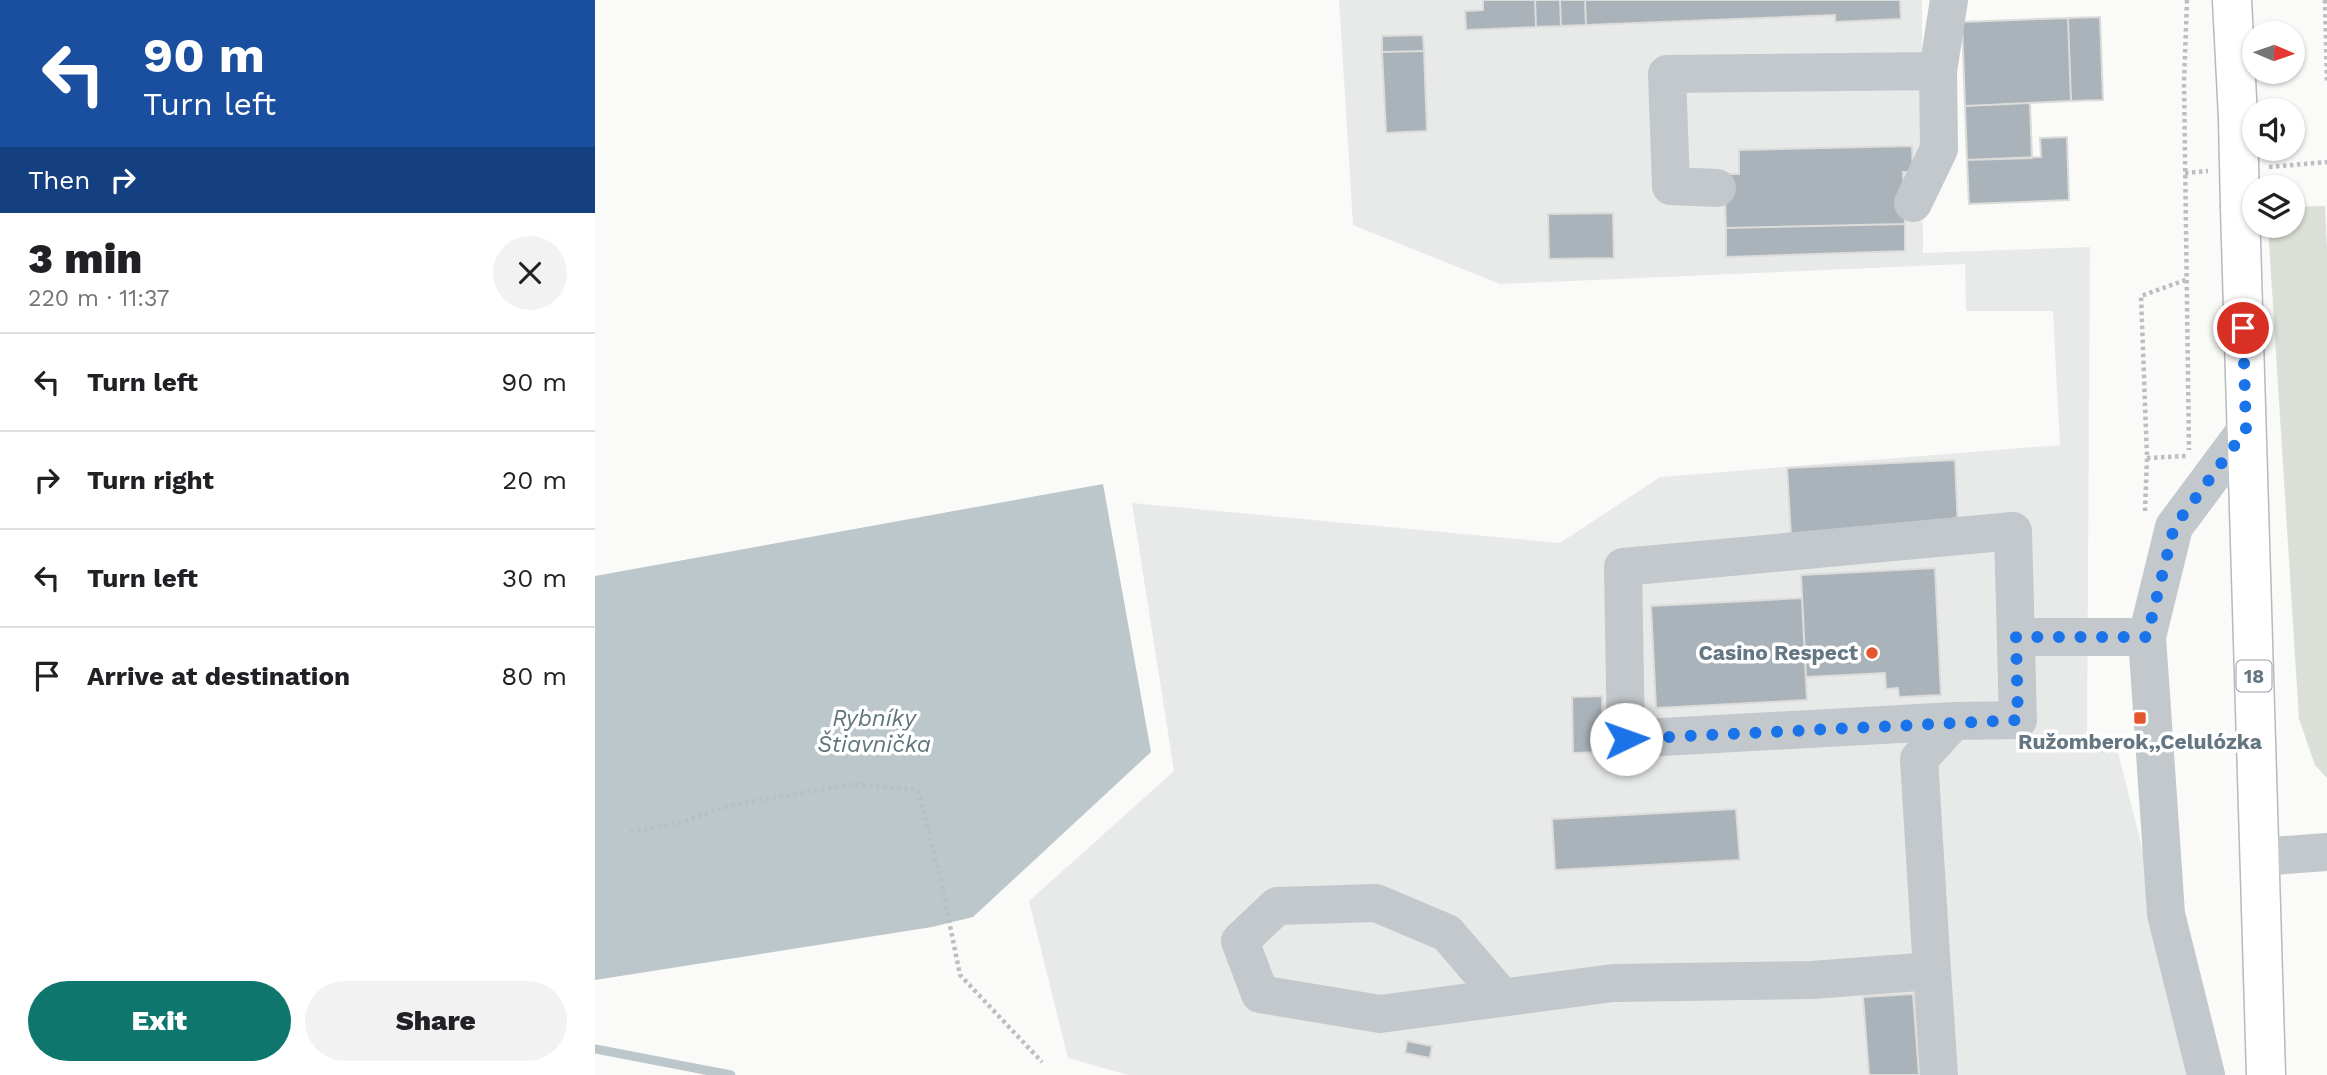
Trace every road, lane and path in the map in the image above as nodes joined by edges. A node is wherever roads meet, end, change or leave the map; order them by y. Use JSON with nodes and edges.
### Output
{"nodes":[{"id":1,"x":1949,"y":0,"type":"edge"},
{"id":2,"x":2187,"y":0,"type":"edge"},
{"id":3,"x":2325,"y":0,"type":"edge"},
{"id":4,"x":2227,"y":6,"type":"edge"},
{"id":5,"x":1938,"y":71,"type":"junction"},
{"id":6,"x":2327,"y":83,"type":"edge"},
{"id":7,"x":1717,"y":188,"type":"dead end"},
{"id":8,"x":1913,"y":203,"type":"dead end"},
{"id":9,"x":2246,"y":430,"type":"junction"},
{"id":10,"x":2147,"y":458,"type":"dead end"},
{"id":11,"x":2016,"y":637,"type":"junction"},
{"id":12,"x":2147,"y":637,"type":"junction"},
{"id":13,"x":1954,"y":721,"type":"junction"},
{"id":14,"x":630,"y":832,"type":"dead end"},
{"id":15,"x":2327,"y":852,"type":"edge"},
{"id":16,"x":2260,"y":857,"type":"junction"},
{"id":17,"x":1932,"y":971,"type":"junction"},
{"id":18,"x":1501,"y":996,"type":"junction"},
{"id":19,"x":1042,"y":1062,"type":"dead end"},
{"id":20,"x":1939,"y":1075,"type":"edge"},
{"id":21,"x":2206,"y":1075,"type":"edge"},
{"id":22,"x":2266,"y":1075,"type":"edge"}],
"edges":[{"from":1,"to":5,"type":"lane"},
{"from":2,"to":10,"type":"path"},
{"from":3,"to":6,"type":"path"},
{"from":4,"to":9,"type":"main road","number":"18","bridge":true},
{"from":5,"to":7,"type":"lane"},
{"from":5,"to":8,"type":"lane"},
{"from":9,"to":12,"type":"lane"},
{"from":9,"to":16,"type":"main road","number":"18"},
{"from":11,"to":12,"type":"lane"},
{"from":11,"to":13,"type":"lane"},
{"from":11,"to":13,"type":"lane"},
{"from":12,"to":21,"type":"lane"},
{"from":13,"to":17,"type":"lane"},
{"from":14,"to":19,"type":"path"},
{"from":15,"to":16,"type":"lane"},
{"from":16,"to":22,"type":"main road","number":"18"},
{"from":17,"to":18,"type":"lane"},
{"from":17,"to":20,"type":"lane"},
{"from":18,"to":18,"type":"lane"}]}
